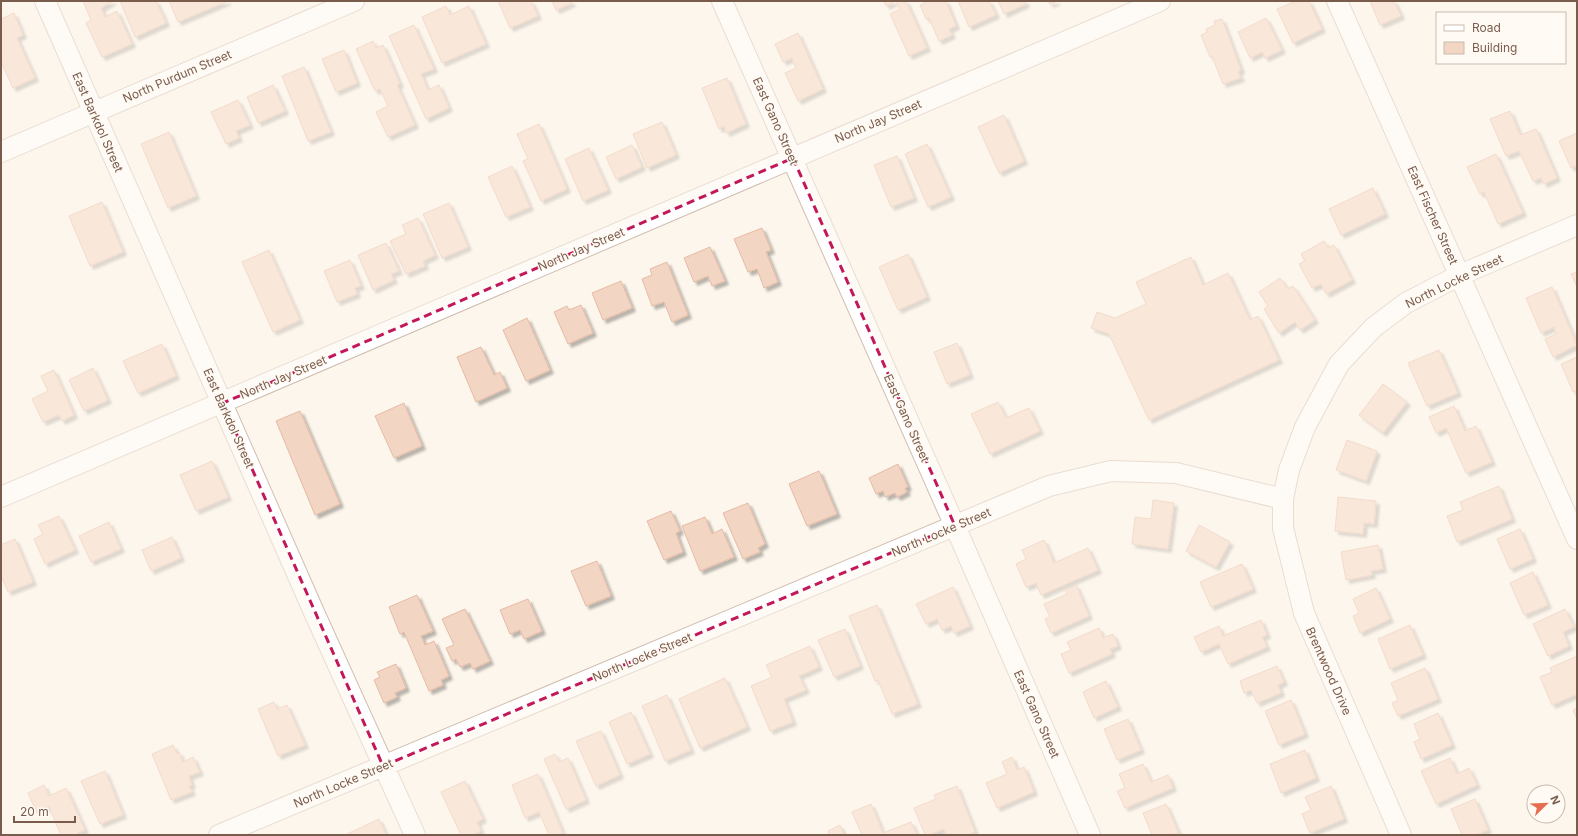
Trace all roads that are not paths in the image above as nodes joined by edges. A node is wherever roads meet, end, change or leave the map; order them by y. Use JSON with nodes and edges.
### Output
{"nodes":[{"id":1,"x":45,"y":1,"type":"edge"},
{"id":2,"x":354,"y":1,"type":"edge"},
{"id":3,"x":722,"y":1,"type":"edge"},
{"id":4,"x":1160,"y":1,"type":"edge"},
{"id":5,"x":1337,"y":1,"type":"edge"},
{"id":6,"x":94,"y":112,"type":"junction"},
{"id":7,"x":1,"y":152,"type":"edge"},
{"id":8,"x":793,"y":158,"type":"junction"},
{"id":9,"x":1577,"y":225,"type":"edge"},
{"id":10,"x":1460,"y":276,"type":"junction"},
{"id":11,"x":223,"y":403,"type":"junction"},
{"id":12,"x":1,"y":497,"type":"edge"},
{"id":13,"x":1283,"y":499,"type":"junction"},
{"id":14,"x":955,"y":526,"type":"junction"},
{"id":15,"x":1577,"y":539,"type":"edge"},
{"id":16,"x":383,"y":766,"type":"junction"},
{"id":17,"x":219,"y":835,"type":"edge"},
{"id":18,"x":415,"y":835,"type":"edge"},
{"id":19,"x":1090,"y":835,"type":"edge"},
{"id":20,"x":1401,"y":835,"type":"edge"}],
"edges":[{"from":1,"to":6,"type":"street","name":"East Barkdol Street"},
{"from":2,"to":6,"type":"street","name":"North Purdum Street"},
{"from":3,"to":8,"type":"street","name":"East Gano Street"},
{"from":4,"to":8,"type":"street","name":"North Jay Street"},
{"from":5,"to":10,"type":"street","name":"East Fischer Street"},
{"from":6,"to":7,"type":"street","name":"North Purdum Street"},
{"from":6,"to":11,"type":"street","name":"East Barkdol Street"},
{"from":8,"to":11,"type":"street","name":"North Jay Street"},
{"from":8,"to":14,"type":"street","name":"East Gano Street"},
{"from":9,"to":10,"type":"street","name":"North Locke Street"},
{"from":10,"to":13,"type":"street","name":"North Locke Street"},
{"from":10,"to":15,"type":"street","name":"East Fischer Street"},
{"from":11,"to":12,"type":"street","name":"North Jay Street"},
{"from":11,"to":16,"type":"street","name":"East Barkdol Street"},
{"from":13,"to":14,"type":"street","name":"North Locke Street"},
{"from":13,"to":20,"type":"street","name":"Brentwood Drive"},
{"from":14,"to":16,"type":"street","name":"North Locke Street"},
{"from":14,"to":19,"type":"street","name":"East Gano Street"},
{"from":16,"to":17,"type":"street","name":"North Locke Street"},
{"from":16,"to":18,"type":"street","name":"East Barkdol Street"}]}
